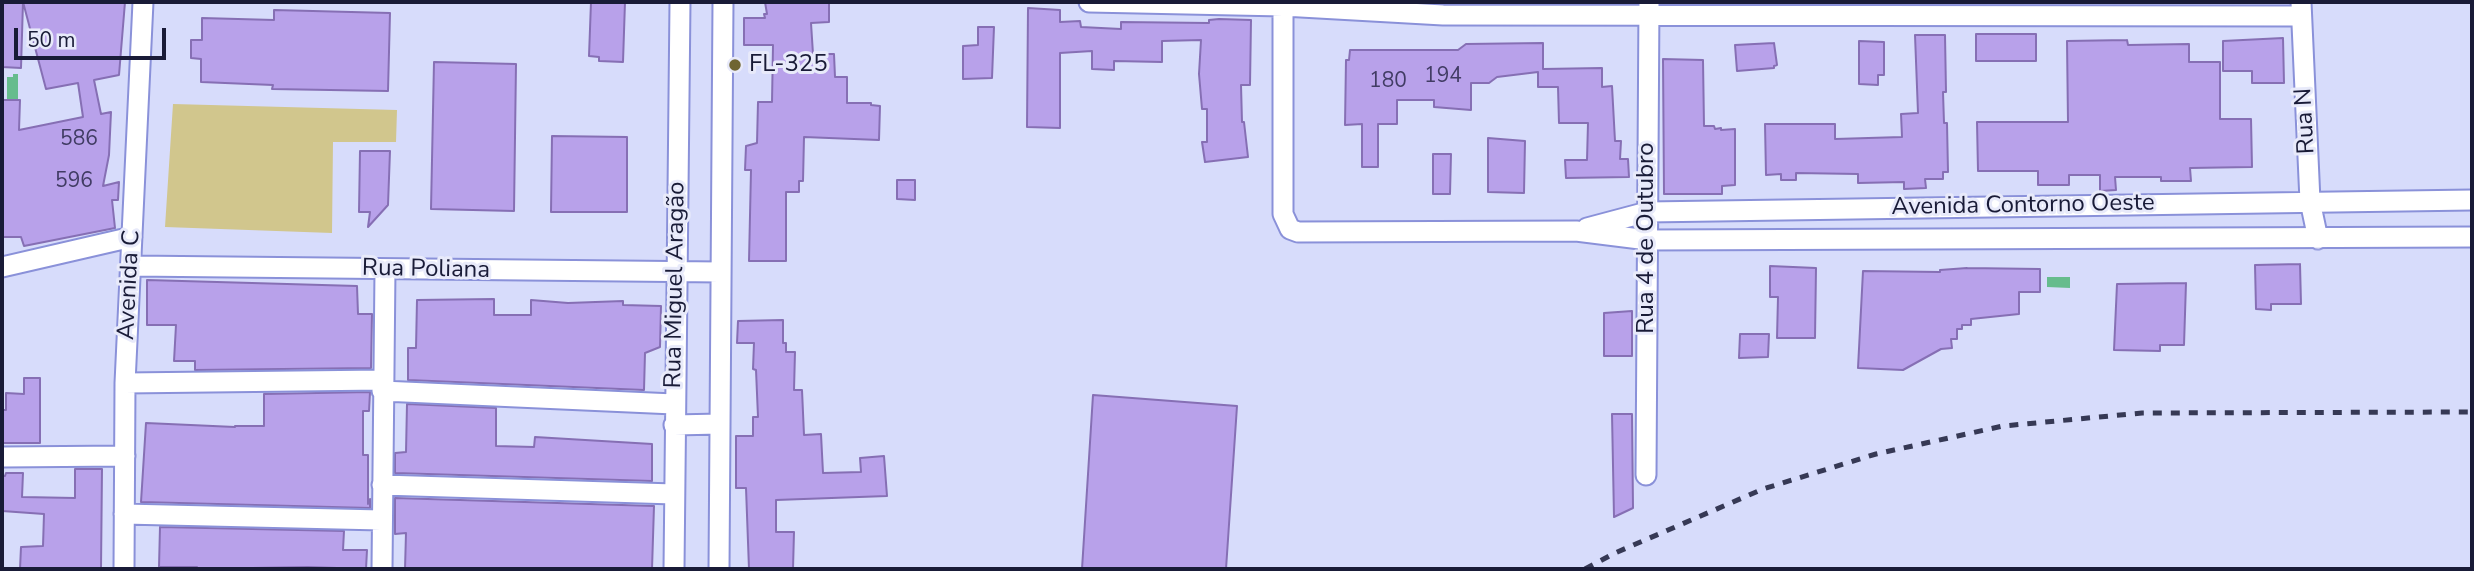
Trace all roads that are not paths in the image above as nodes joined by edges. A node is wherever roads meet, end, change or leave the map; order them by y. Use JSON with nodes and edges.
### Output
{"nodes":[{"id":1,"x":143,"y":2,"type":"edge"},
{"id":2,"x":680,"y":2,"type":"edge"},
{"id":3,"x":723,"y":2,"type":"edge"},
{"id":4,"x":1089,"y":2,"type":"edge"},
{"id":5,"x":1283,"y":4,"type":"edge"},
{"id":6,"x":1649,"y":9,"type":"edge"},
{"id":7,"x":2301,"y":9,"type":"edge"},
{"id":8,"x":2472,"y":200,"type":"edge"},
{"id":9,"x":2309,"y":201,"type":"junction"},
{"id":10,"x":1953,"y":207,"type":"junction"},
{"id":11,"x":1647,"y":212,"type":"junction"},
{"id":12,"x":1576,"y":231,"type":"junction"},
{"id":13,"x":132,"y":237,"type":"junction"},
{"id":14,"x":2472,"y":237,"type":"edge"},
{"id":15,"x":2318,"y":239,"type":"junction"},
{"id":16,"x":1648,"y":240,"type":"junction"},
{"id":17,"x":1952,"y":241,"type":"junction"},
{"id":18,"x":132,"y":266,"type":"junction"},
{"id":19,"x":2,"y":267,"type":"edge"},
{"id":20,"x":385,"y":269,"type":"junction"},
{"id":21,"x":720,"y":272,"type":"junction"},
{"id":22,"x":677,"y":273,"type":"junction"},
{"id":23,"x":125,"y":383,"type":"junction"},
{"id":24,"x":383,"y":385,"type":"junction"},
{"id":25,"x":674,"y":404,"type":"junction"},
{"id":26,"x":720,"y":424,"type":"junction"},
{"id":27,"x":674,"y":425,"type":"junction"},
{"id":28,"x":125,"y":456,"type":"junction"},
{"id":29,"x":2,"y":457,"type":"edge"},
{"id":30,"x":1646,"y":475,"type":"dead end"},
{"id":31,"x":382,"y":485,"type":"junction"},
{"id":32,"x":674,"y":494,"type":"junction"},
{"id":33,"x":124,"y":514,"type":"junction"},
{"id":34,"x":381,"y":520,"type":"junction"},
{"id":35,"x":124,"y":569,"type":"edge"},
{"id":36,"x":382,"y":569,"type":"edge"},
{"id":37,"x":674,"y":569,"type":"edge"},
{"id":38,"x":719,"y":569,"type":"edge"}],
"edges":[{"from":1,"to":13,"type":"street","name":"Avenida C"},
{"from":2,"to":22,"type":"street","name":"Rua Miguel Aragão"},
{"from":3,"to":21,"type":"street","name":"Rua Miguel Aragão"},
{"from":4,"to":5,"type":"street"},
{"from":5,"to":6,"type":"street"},
{"from":5,"to":12,"type":"street","name":"Avenida Contorno Oeste"},
{"from":6,"to":7,"type":"street"},
{"from":6,"to":11,"type":"street","name":"Rua 4 de Outubro"},
{"from":7,"to":9,"type":"street","name":"Rua N"},
{"from":8,"to":9,"type":"street","name":"Avenida Contorno Oeste"},
{"from":9,"to":10,"type":"street","name":"Avenida Contorno Oeste"},
{"from":9,"to":15,"type":"street","name":"Rua N"},
{"from":10,"to":11,"type":"street","name":"Avenida Contorno Oeste"},
{"from":10,"to":17,"type":"street"},
{"from":11,"to":12,"type":"street","name":"Avenida Contorno Oeste"},
{"from":11,"to":16,"type":"street","name":"Rua 4 de Outubro"},
{"from":12,"to":16,"type":"street","name":"Avenida Contorno Oeste"},
{"from":13,"to":18,"type":"street","name":"Avenida C"},
{"from":13,"to":19,"type":"street"},
{"from":14,"to":15,"type":"street","name":"Avenida Contorno Oeste"},
{"from":15,"to":17,"type":"street","name":"Avenida Contorno Oeste"},
{"from":16,"to":17,"type":"street","name":"Avenida Contorno Oeste"},
{"from":16,"to":30,"type":"street","name":"Rua 4 de Outubro"},
{"from":18,"to":20,"type":"street","name":"Rua Poliana"},
{"from":18,"to":23,"type":"street","name":"Avenida C"},
{"from":20,"to":22,"type":"street","name":"Rua Poliana"},
{"from":20,"to":24,"type":"street"},
{"from":21,"to":22,"type":"street","name":"Rua Poliana"},
{"from":21,"to":26,"type":"street","name":"Rua Miguel Aragão"},
{"from":22,"to":25,"type":"street","name":"Rua Miguel Aragão"},
{"from":23,"to":24,"type":"street"},
{"from":23,"to":28,"type":"street","name":"Avenida C"},
{"from":24,"to":25,"type":"street"},
{"from":24,"to":31,"type":"street"},
{"from":25,"to":27,"type":"street","name":"Rua Miguel Aragão"},
{"from":26,"to":27,"type":"street"},
{"from":26,"to":38,"type":"street","name":"Rua Miguel Aragão"},
{"from":27,"to":32,"type":"street","name":"Rua Miguel Aragão"},
{"from":28,"to":29,"type":"street"},
{"from":28,"to":33,"type":"street","name":"Avenida C"},
{"from":31,"to":32,"type":"street"},
{"from":31,"to":34,"type":"street"},
{"from":32,"to":37,"type":"street","name":"Rua Miguel Aragão"},
{"from":33,"to":34,"type":"street"},
{"from":33,"to":35,"type":"street","name":"Avenida C"},
{"from":34,"to":36,"type":"street"}]}
